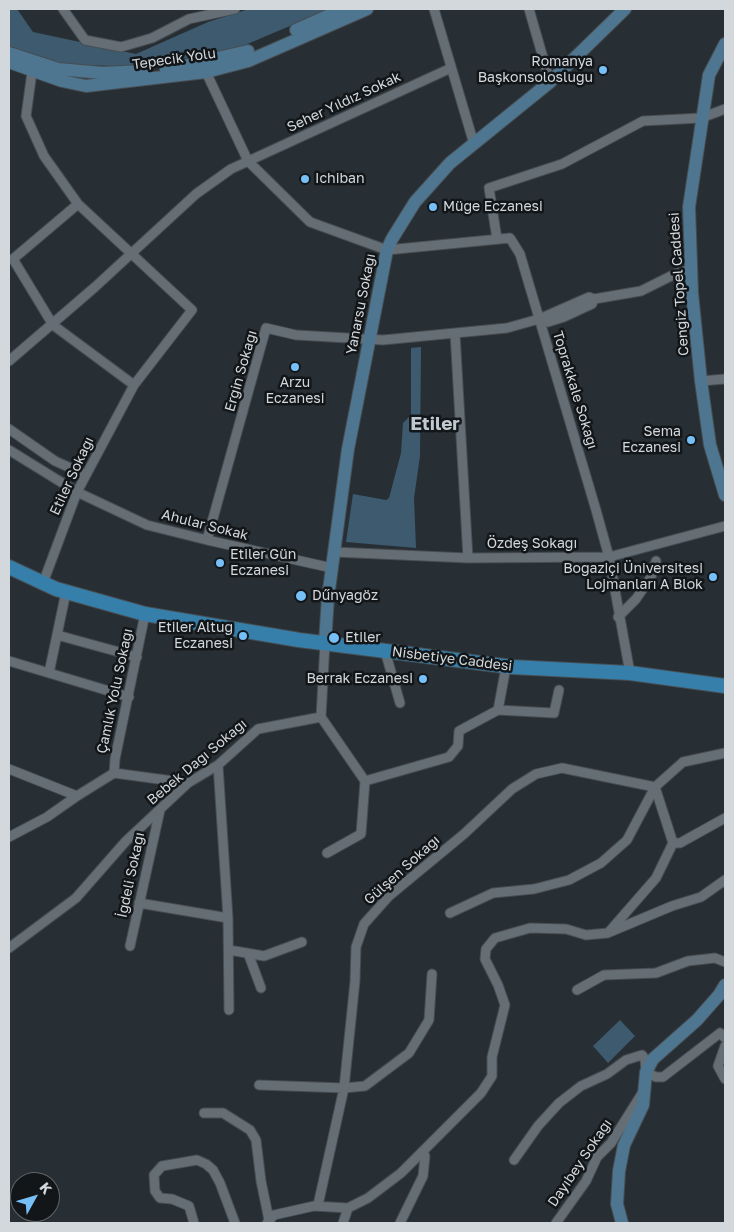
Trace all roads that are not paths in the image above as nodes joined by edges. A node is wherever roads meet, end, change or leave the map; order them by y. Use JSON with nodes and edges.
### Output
{"nodes":[{"id":1,"x":62,"y":9,"type":"edge"},
{"id":2,"x":235,"y":9,"type":"edge"},
{"id":3,"x":343,"y":9,"type":"edge"},
{"id":4,"x":367,"y":9,"type":"edge"},
{"id":5,"x":434,"y":9,"type":"edge"},
{"id":6,"x":529,"y":9,"type":"edge"},
{"id":7,"x":624,"y":10,"type":"edge"},
{"id":8,"x":725,"y":44,"type":"edge"},
{"id":9,"x":9,"y":53,"type":"edge"},
{"id":10,"x":9,"y":62,"type":"edge"},
{"id":11,"x":34,"y":66,"type":"junction"},
{"id":12,"x":204,"y":66,"type":"junction"},
{"id":13,"x":451,"y":68,"type":"junction"},
{"id":14,"x":550,"y":82,"type":"junction"},
{"id":15,"x":725,"y":109,"type":"edge"},
{"id":16,"x":701,"y":118,"type":"junction"},
{"id":17,"x":474,"y":144,"type":"junction"},
{"id":18,"x":248,"y":161,"type":"junction"},
{"id":19,"x":78,"y":204,"type":"junction"},
{"id":20,"x":497,"y":239,"type":"junction"},
{"id":21,"x":387,"y":250,"type":"junction"},
{"id":22,"x":130,"y":253,"type":"junction"},
{"id":23,"x":11,"y":258,"type":"edge"},
{"id":24,"x":691,"y":269,"type":"junction"},
{"id":25,"x":539,"y":319,"type":"junction"},
{"id":26,"x":53,"y":325,"type":"junction"},
{"id":27,"x":455,"y":333,"type":"junction"},
{"id":28,"x":370,"y":340,"type":"junction"},
{"id":29,"x":9,"y":361,"type":"edge"},
{"id":30,"x":725,"y":379,"type":"edge"},
{"id":31,"x":701,"y":381,"type":"junction"},
{"id":32,"x":134,"y":385,"type":"junction"},
{"id":33,"x":9,"y":429,"type":"edge"},
{"id":34,"x":9,"y":450,"type":"edge"},
{"id":35,"x":86,"y":475,"type":"junction"},
{"id":36,"x":77,"y":492,"type":"junction"},
{"id":37,"x":725,"y":495,"type":"edge"},
{"id":38,"x":725,"y":526,"type":"edge"},
{"id":39,"x":207,"y":540,"type":"junction"},
{"id":40,"x":334,"y":552,"type":"junction"},
{"id":41,"x":609,"y":557,"type":"junction"},
{"id":42,"x":468,"y":558,"type":"junction"},
{"id":43,"x":656,"y":562,"type":"dead end"},
{"id":44,"x":9,"y":567,"type":"edge"},
{"id":45,"x":332,"y":568,"type":"junction"},
{"id":46,"x":43,"y":583,"type":"junction"},
{"id":47,"x":66,"y":592,"type":"junction"},
{"id":48,"x":145,"y":614,"type":"junction"},
{"id":49,"x":618,"y":617,"type":"junction"},
{"id":50,"x":57,"y":635,"type":"junction"},
{"id":51,"x":326,"y":643,"type":"junction"},
{"id":52,"x":384,"y":651,"type":"junction"},
{"id":53,"x":137,"y":657,"type":"junction"},
{"id":54,"x":9,"y":661,"type":"edge"},
{"id":55,"x":506,"y":667,"type":"junction"},
{"id":56,"x":49,"y":673,"type":"junction"},
{"id":57,"x":630,"y":673,"type":"junction"},
{"id":58,"x":725,"y":686,"type":"edge"},
{"id":59,"x":559,"y":690,"type":"dead end"},
{"id":60,"x":129,"y":697,"type":"junction"},
{"id":61,"x":400,"y":703,"type":"dead end"},
{"id":62,"x":498,"y":710,"type":"junction"},
{"id":63,"x":321,"y":716,"type":"junction"},
{"id":64,"x":725,"y":754,"type":"edge"},
{"id":65,"x":218,"y":765,"type":"junction"},
{"id":66,"x":9,"y":769,"type":"edge"},
{"id":67,"x":114,"y":772,"type":"junction"},
{"id":68,"x":365,"y":781,"type":"junction"},
{"id":69,"x":188,"y":783,"type":"junction"},
{"id":70,"x":655,"y":787,"type":"junction"},
{"id":71,"x":77,"y":796,"type":"junction"},
{"id":72,"x":160,"y":810,"type":"junction"},
{"id":73,"x":725,"y":818,"type":"edge"},
{"id":74,"x":9,"y":837,"type":"edge"},
{"id":75,"x":673,"y":843,"type":"junction"},
{"id":76,"x":327,"y":853,"type":"dead end"},
{"id":77,"x":725,"y":880,"type":"edge"},
{"id":78,"x":139,"y":902,"type":"junction"},
{"id":79,"x":450,"y":913,"type":"dead end"},
{"id":80,"x":228,"y":918,"type":"junction"},
{"id":81,"x":608,"y":933,"type":"junction"},
{"id":82,"x":302,"y":942,"type":"dead end"},
{"id":83,"x":130,"y":946,"type":"dead end"},
{"id":84,"x":9,"y":948,"type":"edge"},
{"id":85,"x":229,"y":950,"type":"junction"},
{"id":86,"x":248,"y":953,"type":"junction"},
{"id":87,"x":725,"y":962,"type":"edge"},
{"id":88,"x":432,"y":974,"type":"dead end"},
{"id":89,"x":725,"y":985,"type":"edge"},
{"id":90,"x":261,"y":988,"type":"dead end"},
{"id":91,"x":577,"y":990,"type":"dead end"},
{"id":92,"x":229,"y":1010,"type":"dead end"},
{"id":93,"x":725,"y":1038,"type":"edge"},
{"id":94,"x":725,"y":1046,"type":"edge"},
{"id":95,"x":646,"y":1072,"type":"junction"},
{"id":96,"x":725,"y":1079,"type":"edge"},
{"id":97,"x":259,"y":1085,"type":"dead end"},
{"id":98,"x":344,"y":1088,"type":"junction"},
{"id":99,"x":643,"y":1092,"type":"junction"},
{"id":100,"x":204,"y":1113,"type":"dead end"},
{"id":101,"x":423,"y":1152,"type":"junction"},
{"id":102,"x":514,"y":1160,"type":"dead end"},
{"id":103,"x":318,"y":1205,"type":"junction"},
{"id":104,"x":348,"y":1208,"type":"junction"},
{"id":105,"x":268,"y":1222,"type":"edge"},
{"id":106,"x":194,"y":1223,"type":"edge"},
{"id":107,"x":235,"y":1223,"type":"edge"},
{"id":108,"x":343,"y":1223,"type":"edge"},
{"id":109,"x":400,"y":1223,"type":"edge"},
{"id":110,"x":556,"y":1223,"type":"edge"},
{"id":111,"x":622,"y":1223,"type":"edge"}],
"edges":[{"from":1,"to":2,"type":"street"},
{"from":3,"to":12,"type":"street","name":"Tepecik Yolu"},
{"from":4,"to":12,"type":"street","name":"Tepecik Yolu"},
{"from":5,"to":13,"type":"street"},
{"from":6,"to":14,"type":"street"},
{"from":7,"to":14,"type":"street","name":"Yanarsu Sokağı"},
{"from":8,"to":16,"type":"street","name":"Cengiz Topel Caddesi"},
{"from":9,"to":11,"type":"street","name":"Tepecik Yolu"},
{"from":10,"to":11,"type":"street","name":"Tepecik Yolu"},
{"from":11,"to":12,"type":"street","name":"Tepecik Yolu"},
{"from":11,"to":19,"type":"street"},
{"from":12,"to":18,"type":"street"},
{"from":13,"to":17,"type":"street"},
{"from":13,"to":18,"type":"street","name":"Seher Yıldız Sokak"},
{"from":14,"to":17,"type":"street","name":"Yanarsu Sokağı"},
{"from":15,"to":16,"type":"street"},
{"from":16,"to":20,"type":"street"},
{"from":16,"to":24,"type":"street","name":"Cengiz Topel Caddesi"},
{"from":17,"to":21,"type":"street","name":"Yanarsu Sokağı"},
{"from":18,"to":21,"type":"street"},
{"from":18,"to":22,"type":"street","name":"Seher Yıldız Sokak"},
{"from":19,"to":22,"type":"street"},
{"from":19,"to":23,"type":"street"},
{"from":20,"to":21,"type":"street"},
{"from":20,"to":25,"type":"street","name":"Toprakkale Sokağı"},
{"from":21,"to":28,"type":"street","name":"Yanarsu Sokağı"},
{"from":22,"to":26,"type":"street"},
{"from":22,"to":32,"type":"street","name":"Etiler Sokağı"},
{"from":23,"to":26,"type":"street"},
{"from":24,"to":25,"type":"street","name":"Ergin Sokağı"},
{"from":24,"to":31,"type":"street","name":"Cengiz Topel Caddesi"},
{"from":25,"to":27,"type":"street","name":"Ergin Sokağı"},
{"from":25,"to":41,"type":"street","name":"Toprakkale Sokağı"},
{"from":26,"to":29,"type":"street"},
{"from":26,"to":32,"type":"street"},
{"from":27,"to":28,"type":"street","name":"Ergin Sokağı"},
{"from":27,"to":42,"type":"street"},
{"from":28,"to":39,"type":"street","name":"Ergin Sokağı"},
{"from":28,"to":40,"type":"street","name":"Yanarsu Sokağı"},
{"from":30,"to":31,"type":"street"},
{"from":31,"to":37,"type":"street","name":"Cengiz Topel Caddesi"},
{"from":32,"to":35,"type":"street","name":"Etiler Sokağı"},
{"from":33,"to":35,"type":"street"},
{"from":34,"to":36,"type":"street","name":"Ahular Sokak"},
{"from":35,"to":36,"type":"street","name":"Etiler Sokağı"},
{"from":36,"to":39,"type":"street","name":"Ahular Sokak"},
{"from":36,"to":46,"type":"street","name":"Etiler Sokağı"},
{"from":38,"to":41,"type":"street","name":"Özdeş Sokağı"},
{"from":39,"to":45,"type":"street","name":"Ahular Sokak"},
{"from":40,"to":42,"type":"street","name":"Özdeş Sokağı"},
{"from":40,"to":45,"type":"street","name":"Yanarsu Sokağı"},
{"from":41,"to":42,"type":"street","name":"Özdeş Sokağı"},
{"from":41,"to":49,"type":"street","name":"Toprakkale Sokağı"},
{"from":43,"to":49,"type":"street"},
{"from":44,"to":46,"type":"main road","name":"Nisbetiye Caddesi"},
{"from":45,"to":51,"type":"street","name":"Yanarsu Sokağı"},
{"from":46,"to":47,"type":"main road","name":"Nisbetiye Caddesi"},
{"from":47,"to":48,"type":"main road","name":"Nisbetiye Caddesi"},
{"from":47,"to":50,"type":"street"},
{"from":48,"to":51,"type":"main road","name":"Nisbetiye Caddesi"},
{"from":48,"to":53,"type":"street","name":"Çamlık Yolu Sokağı"},
{"from":49,"to":57,"type":"street","name":"Toprakkale Sokağı"},
{"from":50,"to":53,"type":"street"},
{"from":50,"to":56,"type":"street"},
{"from":51,"to":52,"type":"main road","name":"Nisbetiye Caddesi"},
{"from":51,"to":63,"type":"street"},
{"from":52,"to":55,"type":"main road","name":"Nisbetiye Caddesi"},
{"from":52,"to":61,"type":"street"},
{"from":53,"to":60,"type":"street","name":"Çamlık Yolu Sokağı"},
{"from":54,"to":56,"type":"street"},
{"from":55,"to":57,"type":"main road","name":"Nisbetiye Caddesi"},
{"from":55,"to":62,"type":"street"},
{"from":56,"to":60,"type":"street"},
{"from":57,"to":58,"type":"main road","name":"Nisbetiye Caddesi"},
{"from":59,"to":62,"type":"street"},
{"from":60,"to":67,"type":"street","name":"Çamlık Yolu Sokağı"},
{"from":62,"to":68,"type":"street"},
{"from":63,"to":65,"type":"street","name":"Bebek Dağı Sokağı"},
{"from":63,"to":68,"type":"street"},
{"from":64,"to":70,"type":"street"},
{"from":65,"to":69,"type":"street","name":"Bebek Dağı Sokağı"},
{"from":65,"to":80,"type":"street"},
{"from":66,"to":71,"type":"street"},
{"from":67,"to":69,"type":"street"},
{"from":67,"to":71,"type":"street"},
{"from":68,"to":76,"type":"street"},
{"from":69,"to":72,"type":"street","name":"Bebek Dağı Sokağı"},
{"from":70,"to":75,"type":"street"},
{"from":70,"to":79,"type":"street"},
{"from":70,"to":98,"type":"street","name":"Gülşen Sokağı"},
{"from":71,"to":74,"type":"street"},
{"from":72,"to":78,"type":"street","name":"İğdeli Sokağı"},
{"from":72,"to":84,"type":"street","name":"Bebek Dağı Sokağı"},
{"from":73,"to":75,"type":"street"},
{"from":75,"to":81,"type":"street"},
{"from":77,"to":81,"type":"street"},
{"from":78,"to":80,"type":"street"},
{"from":78,"to":83,"type":"street","name":"İğdeli Sokağı"},
{"from":80,"to":85,"type":"street"},
{"from":81,"to":101,"type":"street"},
{"from":82,"to":86,"type":"street"},
{"from":85,"to":86,"type":"street"},
{"from":85,"to":92,"type":"street"},
{"from":86,"to":90,"type":"street"},
{"from":87,"to":91,"type":"street"},
{"from":88,"to":98,"type":"street"},
{"from":89,"to":95,"type":"street"},
{"from":93,"to":95,"type":"street"},
{"from":94,"to":96,"type":"street"},
{"from":95,"to":99,"type":"street"},
{"from":95,"to":102,"type":"street"},
{"from":97,"to":98,"type":"street"},
{"from":98,"to":103,"type":"street","name":"Gülşen Sokağı"},
{"from":99,"to":110,"type":"street","name":"Dayıbey Sokağı"},
{"from":99,"to":111,"type":"street"},
{"from":100,"to":105,"type":"street"},
{"from":101,"to":104,"type":"street"},
{"from":101,"to":109,"type":"street"},
{"from":103,"to":104,"type":"street"},
{"from":103,"to":105,"type":"street"},
{"from":104,"to":108,"type":"street"},
{"from":106,"to":107,"type":"street"}]}
